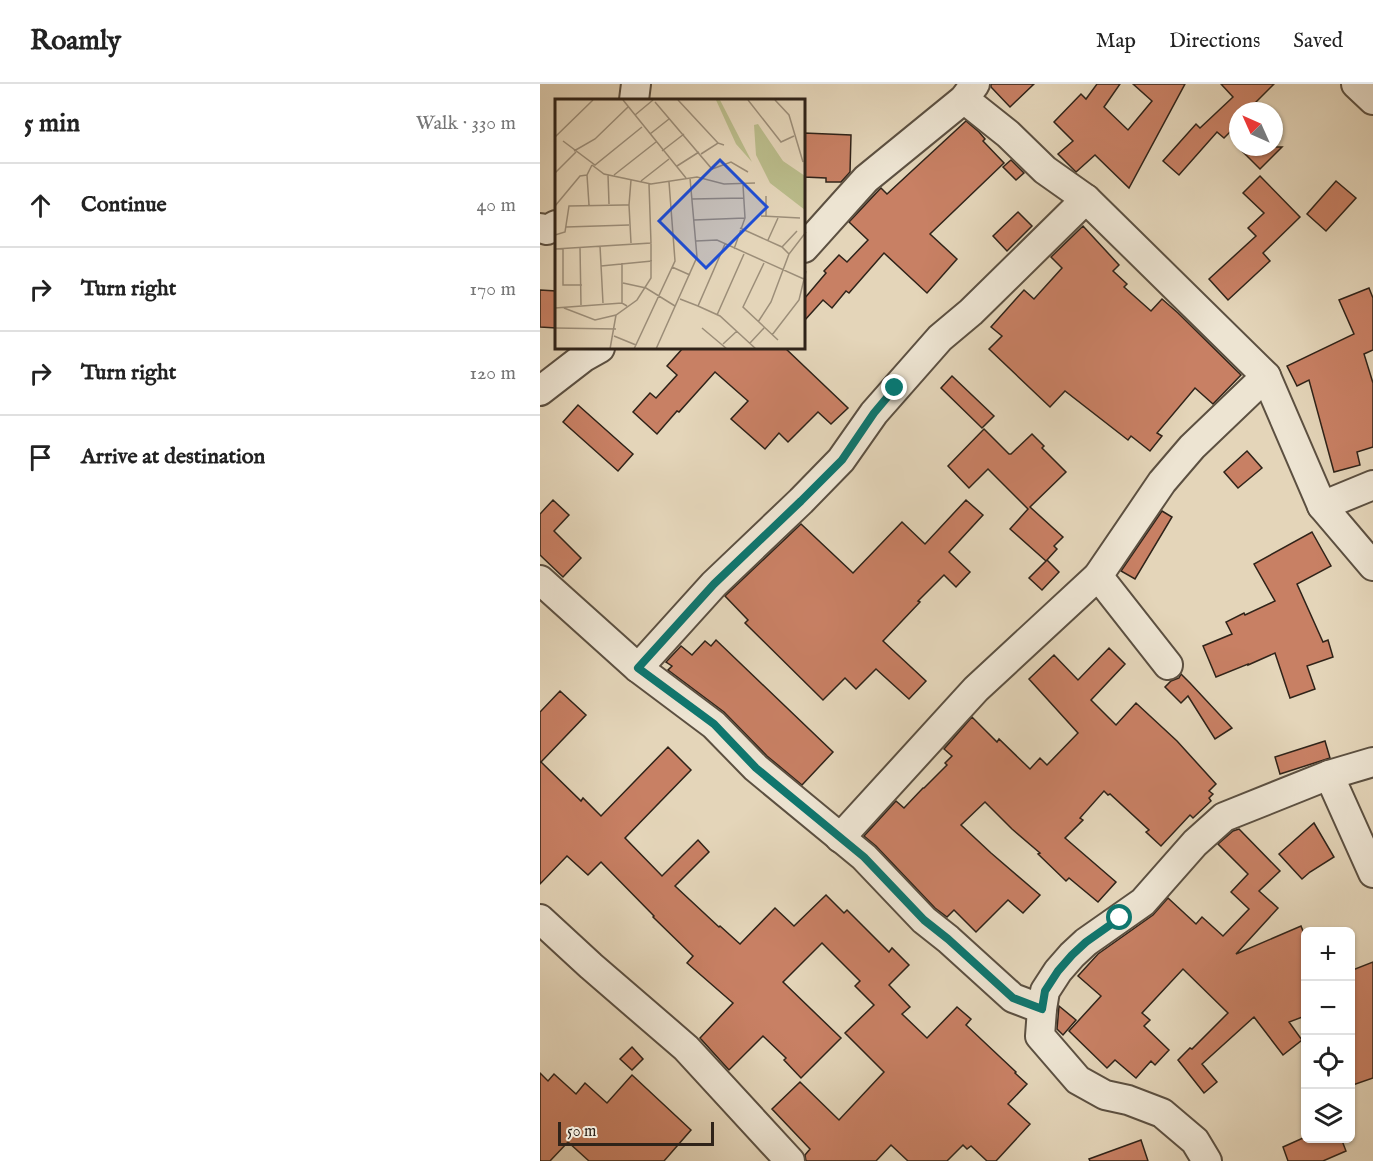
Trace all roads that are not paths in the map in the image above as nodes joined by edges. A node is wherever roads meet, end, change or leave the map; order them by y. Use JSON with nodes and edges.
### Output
{"nodes":[{"id":1,"x":636,"y":84,"type":"edge"},
{"id":2,"x":1356,"y":84,"type":"edge"},
{"id":3,"x":969,"y":92,"type":"edge"},
{"id":4,"x":634,"y":99,"type":"edge"},
{"id":5,"x":1373,"y":100,"type":"edge"},
{"id":6,"x":1086,"y":199,"type":"junction"},
{"id":7,"x":555,"y":226,"type":"edge"},
{"id":8,"x":540,"y":228,"type":"edge"},
{"id":9,"x":806,"y":246,"type":"edge"},
{"id":10,"x":596,"y":350,"type":"edge"},
{"id":11,"x":1266,"y":376,"type":"junction"},
{"id":12,"x":540,"y":391,"type":"edge"},
{"id":13,"x":1373,"y":485,"type":"edge"},
{"id":14,"x":1322,"y":506,"type":"junction"},
{"id":15,"x":1373,"y":566,"type":"edge"},
{"id":16,"x":1098,"y":576,"type":"junction"},
{"id":17,"x":540,"y":580,"type":"edge"},
{"id":18,"x":1168,"y":665,"type":"dead end"},
{"id":19,"x":638,"y":668,"type":"junction"},
{"id":20,"x":1373,"y":762,"type":"edge"},
{"id":21,"x":1329,"y":775,"type":"junction"},
{"id":22,"x":840,"y":838,"type":"junction"},
{"id":23,"x":1373,"y":873,"type":"edge"},
{"id":24,"x":540,"y":919,"type":"edge"},
{"id":25,"x":1042,"y":1009,"type":"junction"},
{"id":26,"x":790,"y":1161,"type":"edge"},
{"id":27,"x":1207,"y":1161,"type":"edge"}],
"edges":[{"from":1,"to":4,"type":"street"},
{"from":2,"to":5,"type":"street"},
{"from":3,"to":6,"type":"street"},
{"from":3,"to":9,"type":"street"},
{"from":6,"to":11,"type":"street"},
{"from":6,"to":19,"type":"street"},
{"from":7,"to":8,"type":"street"},
{"from":10,"to":12,"type":"street"},
{"from":11,"to":14,"type":"street"},
{"from":11,"to":16,"type":"street"},
{"from":13,"to":14,"type":"street"},
{"from":14,"to":15,"type":"street"},
{"from":16,"to":18,"type":"street"},
{"from":16,"to":22,"type":"street"},
{"from":17,"to":19,"type":"street"},
{"from":19,"to":22,"type":"street"},
{"from":20,"to":21,"type":"street"},
{"from":21,"to":23,"type":"street"},
{"from":21,"to":25,"type":"street"},
{"from":22,"to":25,"type":"street"},
{"from":24,"to":26,"type":"street"},
{"from":25,"to":27,"type":"street"}]}
